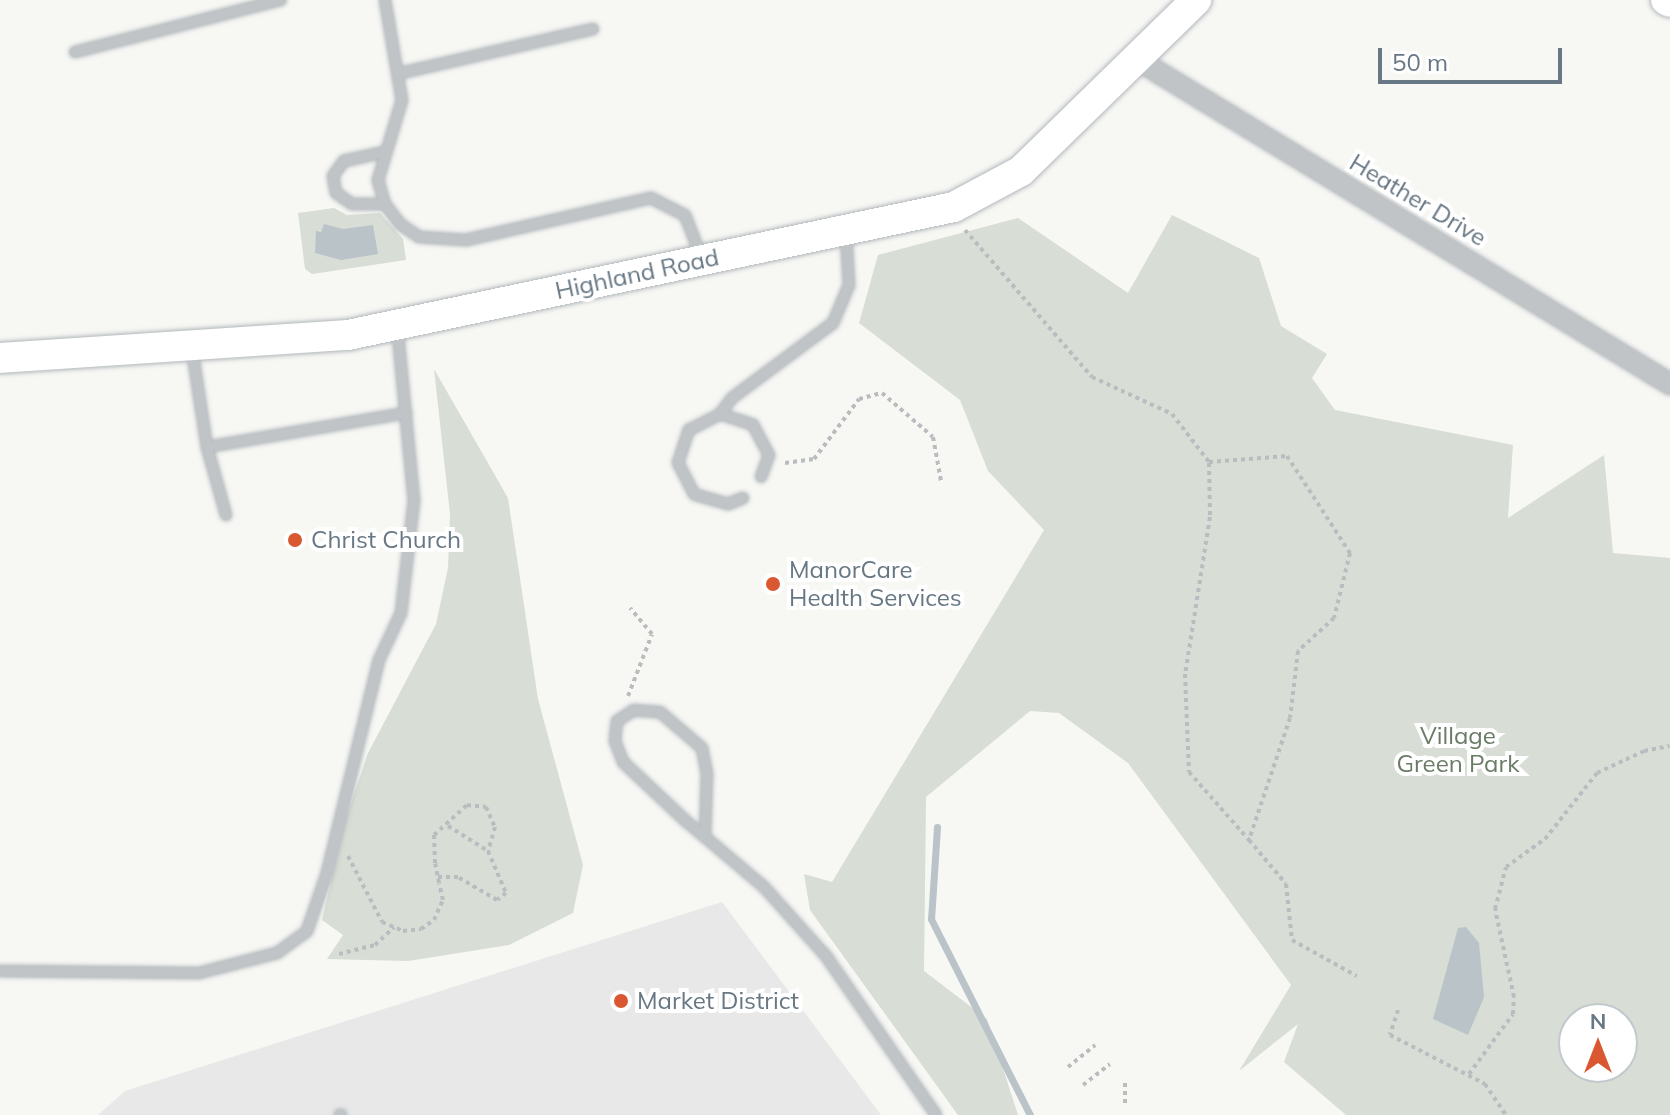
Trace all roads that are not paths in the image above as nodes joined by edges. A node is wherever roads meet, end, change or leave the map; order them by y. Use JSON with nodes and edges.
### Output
{"nodes":[{"id":1,"x":281,"y":0,"type":"edge"},
{"id":2,"x":385,"y":0,"type":"edge"},
{"id":3,"x":1196,"y":0,"type":"edge"},
{"id":4,"x":593,"y":29,"type":"dead end"},
{"id":5,"x":75,"y":52,"type":"dead end"},
{"id":6,"x":1138,"y":60,"type":"junction"},
{"id":7,"x":401,"y":73,"type":"junction"},
{"id":8,"x":385,"y":152,"type":"junction"},
{"id":9,"x":385,"y":204,"type":"junction"},
{"id":10,"x":846,"y":230,"type":"junction"},
{"id":11,"x":702,"y":260,"type":"junction"},
{"id":12,"x":397,"y":325,"type":"junction"},
{"id":13,"x":191,"y":347,"type":"junction"},
{"id":14,"x":0,"y":358,"type":"edge"},
{"id":15,"x":1670,"y":384,"type":"edge"},
{"id":16,"x":406,"y":413,"type":"junction"},
{"id":17,"x":720,"y":414,"type":"junction"},
{"id":18,"x":207,"y":447,"type":"junction"},
{"id":19,"x":763,"y":474,"type":"road end"},
{"id":20,"x":743,"y":498,"type":"dead end"},
{"id":21,"x":226,"y":515,"type":"dead end"},
{"id":22,"x":705,"y":837,"type":"junction"},
{"id":23,"x":0,"y":971,"type":"edge"},
{"id":24,"x":936,"y":1115,"type":"edge"}],
"edges":[{"from":1,"to":5,"type":"lane"},
{"from":2,"to":7,"type":"lane"},
{"from":3,"to":6,"type":"street","name":"Highland Road"},
{"from":4,"to":7,"type":"lane"},
{"from":6,"to":10,"type":"street","name":"Highland Road"},
{"from":6,"to":15,"type":"street","name":"Heather Drive"},
{"from":7,"to":8,"type":"lane"},
{"from":8,"to":9,"type":"lane"},
{"from":8,"to":9,"type":"lane"},
{"from":9,"to":11,"type":"lane"},
{"from":10,"to":11,"type":"street","name":"Highland Road"},
{"from":10,"to":17,"type":"lane"},
{"from":11,"to":12,"type":"street","name":"Highland Road"},
{"from":12,"to":13,"type":"street","name":"Highland Road"},
{"from":12,"to":16,"type":"lane"},
{"from":13,"to":14,"type":"street","name":"Highland Road"},
{"from":13,"to":18,"type":"lane"},
{"from":16,"to":18,"type":"lane"},
{"from":16,"to":23,"type":"lane"},
{"from":17,"to":19,"type":"lane"},
{"from":17,"to":20,"type":"lane"},
{"from":18,"to":21,"type":"lane"},
{"from":22,"to":22,"type":"lane"},
{"from":22,"to":24,"type":"lane"}]}
